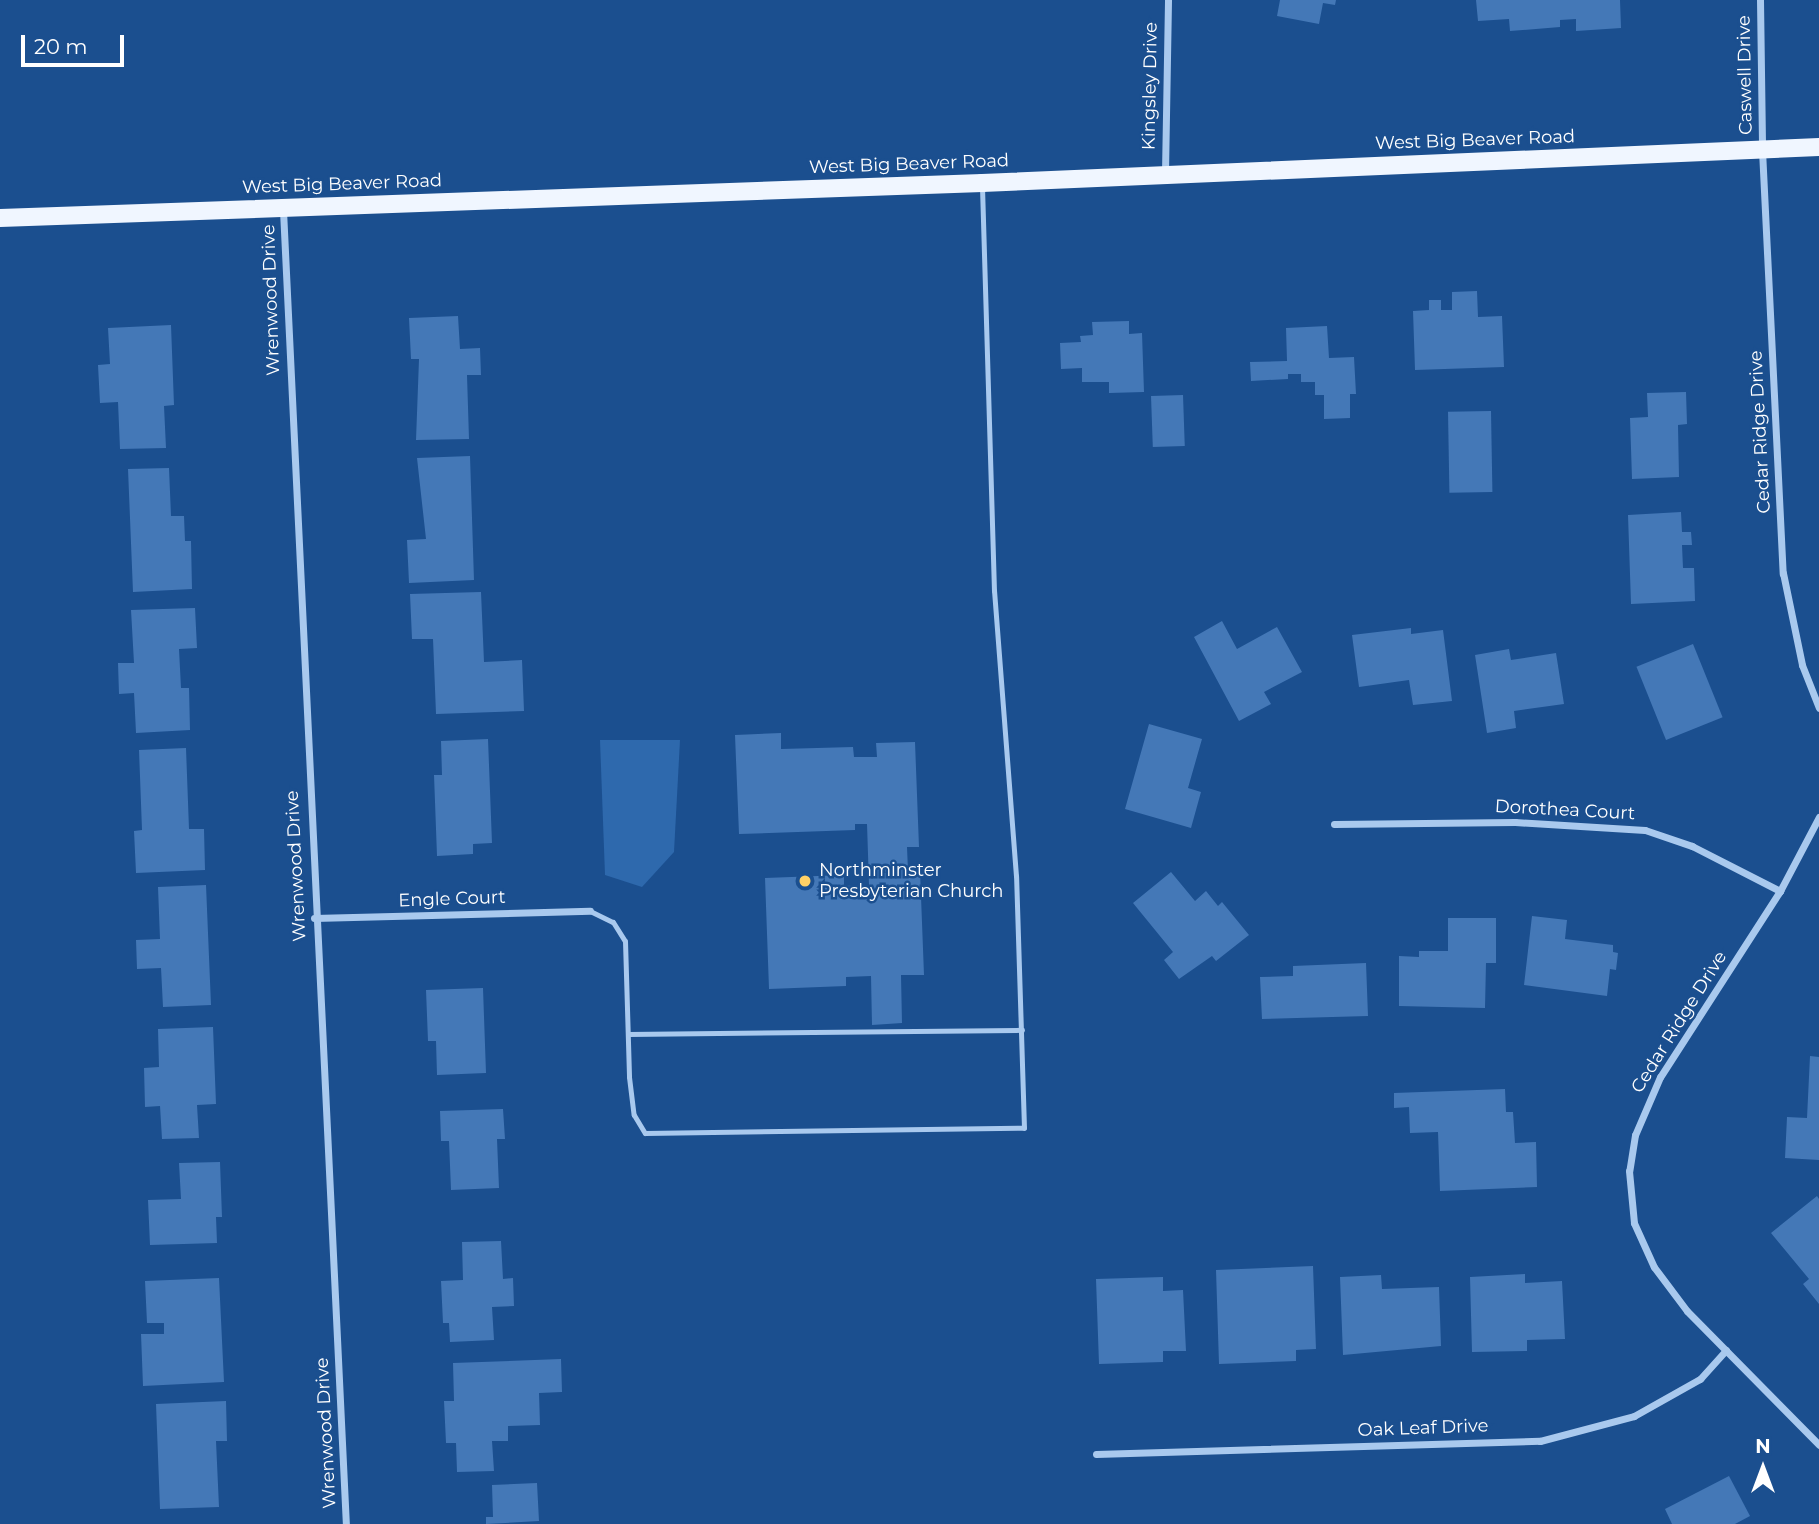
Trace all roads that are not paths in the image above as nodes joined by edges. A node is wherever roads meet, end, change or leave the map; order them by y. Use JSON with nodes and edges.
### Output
{"nodes":[{"id":1,"x":1168,"y":0,"type":"edge"},
{"id":2,"x":1760,"y":0,"type":"edge"},
{"id":3,"x":1819,"y":147,"type":"edge"},
{"id":4,"x":1762,"y":150,"type":"junction"},
{"id":5,"x":1165,"y":173,"type":"junction"},
{"id":6,"x":982,"y":183,"type":"junction"},
{"id":7,"x":283,"y":207,"type":"junction"},
{"id":8,"x":0,"y":218,"type":"edge"},
{"id":9,"x":1819,"y":708,"type":"edge"},
{"id":10,"x":1819,"y":817,"type":"edge"},
{"id":11,"x":1335,"y":824,"type":"dead end"},
{"id":12,"x":1780,"y":891,"type":"junction"},
{"id":13,"x":590,"y":911,"type":"joint"},
{"id":14,"x":314,"y":918,"type":"junction"},
{"id":15,"x":1021,"y":1030,"type":"junction"},
{"id":16,"x":628,"y":1034,"type":"junction"},
{"id":17,"x":1726,"y":1350,"type":"junction"},
{"id":18,"x":1819,"y":1445,"type":"edge"},
{"id":19,"x":1096,"y":1454,"type":"dead end"},
{"id":20,"x":346,"y":1524,"type":"edge"}],
"edges":[{"from":1,"to":5,"type":"street","name":"Kingsley Drive"},
{"from":2,"to":4,"type":"street","name":"Caswell Drive"},
{"from":3,"to":4,"type":"main road","name":"West Big Beaver Road"},
{"from":4,"to":5,"type":"main road","name":"West Big Beaver Road"},
{"from":4,"to":9,"type":"street","name":"Cedar Ridge Drive"},
{"from":5,"to":6,"type":"main road","name":"West Big Beaver Road"},
{"from":6,"to":7,"type":"main road","name":"West Big Beaver Road"},
{"from":6,"to":15,"type":"lane"},
{"from":7,"to":8,"type":"main road","name":"West Big Beaver Road"},
{"from":7,"to":14,"type":"street","name":"Wrenwood Drive"},
{"from":10,"to":12,"type":"street","name":"Cedar Ridge Drive"},
{"from":11,"to":12,"type":"street","name":"Dorothea Court"},
{"from":12,"to":17,"type":"street","name":"Cedar Ridge Drive"},
{"from":13,"to":14,"type":"street","name":"Engle Court"},
{"from":13,"to":16,"type":"lane"},
{"from":14,"to":20,"type":"street","name":"Wrenwood Drive"},
{"from":15,"to":16,"type":"lane"},
{"from":15,"to":16,"type":"lane"},
{"from":17,"to":18,"type":"street","name":"Cedar Ridge Drive"},
{"from":17,"to":19,"type":"street","name":"Oak Leaf Drive"}]}
